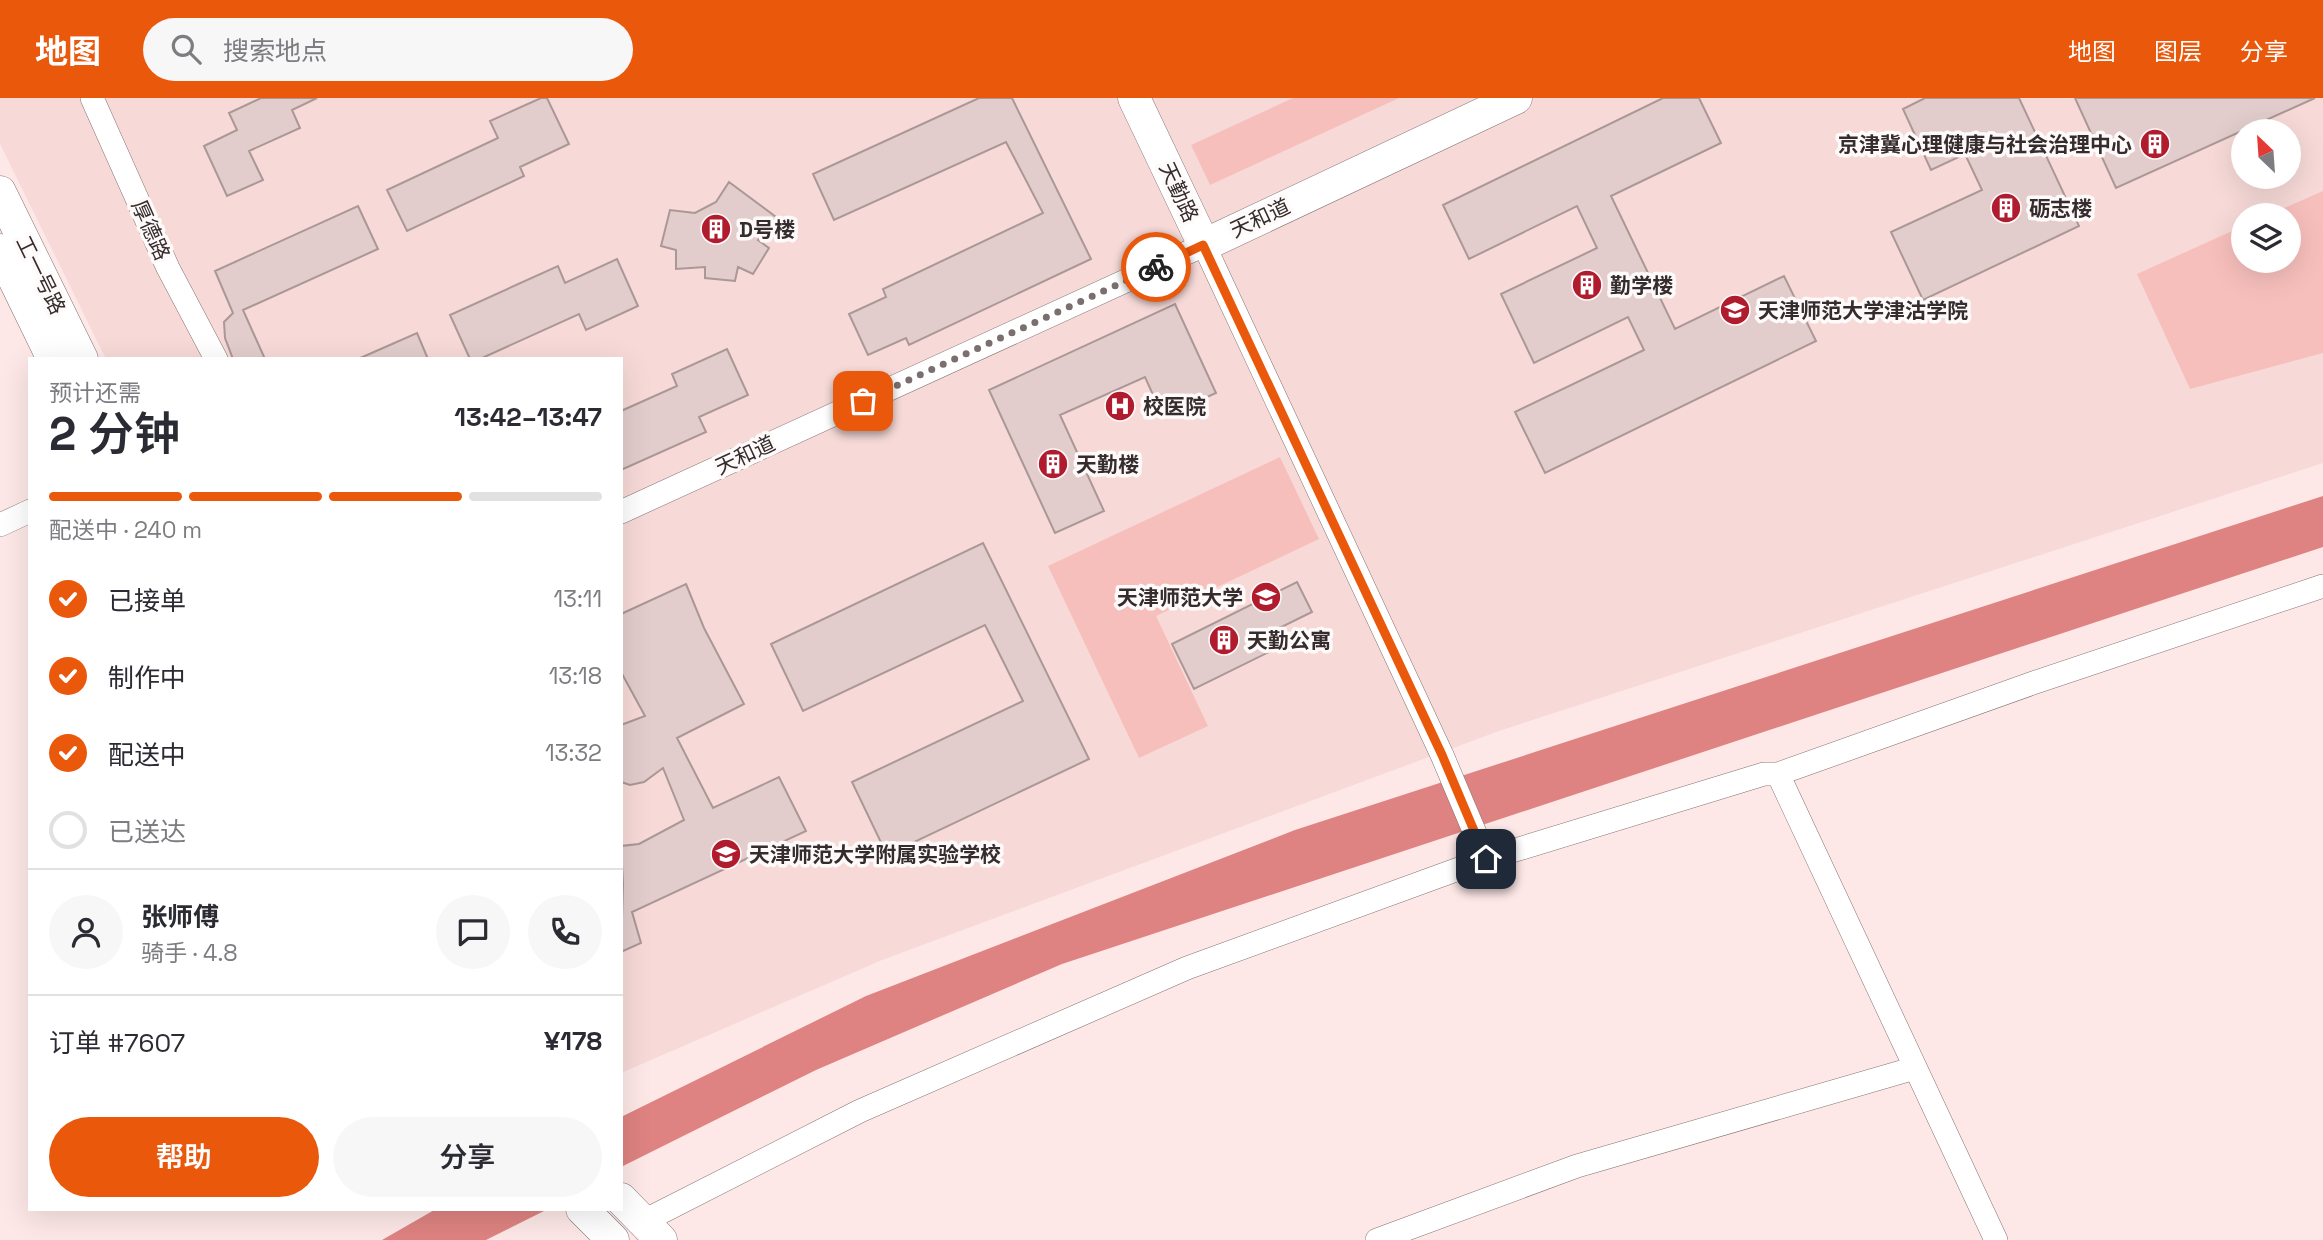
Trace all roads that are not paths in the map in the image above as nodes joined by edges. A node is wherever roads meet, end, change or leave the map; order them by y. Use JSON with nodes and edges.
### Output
{"nodes":[{"id":1,"x":92,"y":98,"type":"edge"},
{"id":2,"x":1134,"y":98,"type":"edge"},
{"id":3,"x":1516,"y":98,"type":"edge"},
{"id":4,"x":0,"y":192,"type":"edge"},
{"id":5,"x":1203,"y":245,"type":"junction"},
{"id":6,"x":0,"y":250,"type":"edge"},
{"id":7,"x":52,"y":357,"type":"edge"},
{"id":8,"x":81,"y":357,"type":"edge"},
{"id":9,"x":215,"y":357,"type":"edge"},
{"id":10,"x":623,"y":511,"type":"edge"},
{"id":11,"x":28,"y":512,"type":"edge"},
{"id":12,"x":0,"y":525,"type":"edge"},
{"id":13,"x":2323,"y":586,"type":"edge"},
{"id":14,"x":1778,"y":774,"type":"junction"},
{"id":15,"x":1486,"y":859,"type":"junction"},
{"id":16,"x":1915,"y":1068,"type":"junction"},
{"id":17,"x":623,"y":1201,"type":"edge"},
{"id":18,"x":584,"y":1211,"type":"edge"},
{"id":19,"x":652,"y":1231,"type":"edge"},
{"id":20,"x":613,"y":1240,"type":"edge"},
{"id":21,"x":1377,"y":1240,"type":"edge"},
{"id":22,"x":1996,"y":1240,"type":"edge"}],
"edges":[{"from":1,"to":9,"type":"street","name":"厚德路"},
{"from":2,"to":5,"type":"street","name":"天勤路"},
{"from":3,"to":5,"type":"street","name":"天和道"},
{"from":4,"to":8,"type":"street","name":"工一号路"},
{"from":5,"to":10,"type":"street","name":"天和道"},
{"from":5,"to":15,"type":"street","name":"天勤路"},
{"from":6,"to":7,"type":"street","name":"工一号路"},
{"from":11,"to":12,"type":"street"},
{"from":13,"to":14,"type":"street"},
{"from":14,"to":15,"type":"street"},
{"from":14,"to":16,"type":"street"},
{"from":15,"to":19,"type":"street"},
{"from":16,"to":21,"type":"street"},
{"from":16,"to":22,"type":"street"},
{"from":17,"to":19,"type":"street"},
{"from":18,"to":20,"type":"street"}]}
